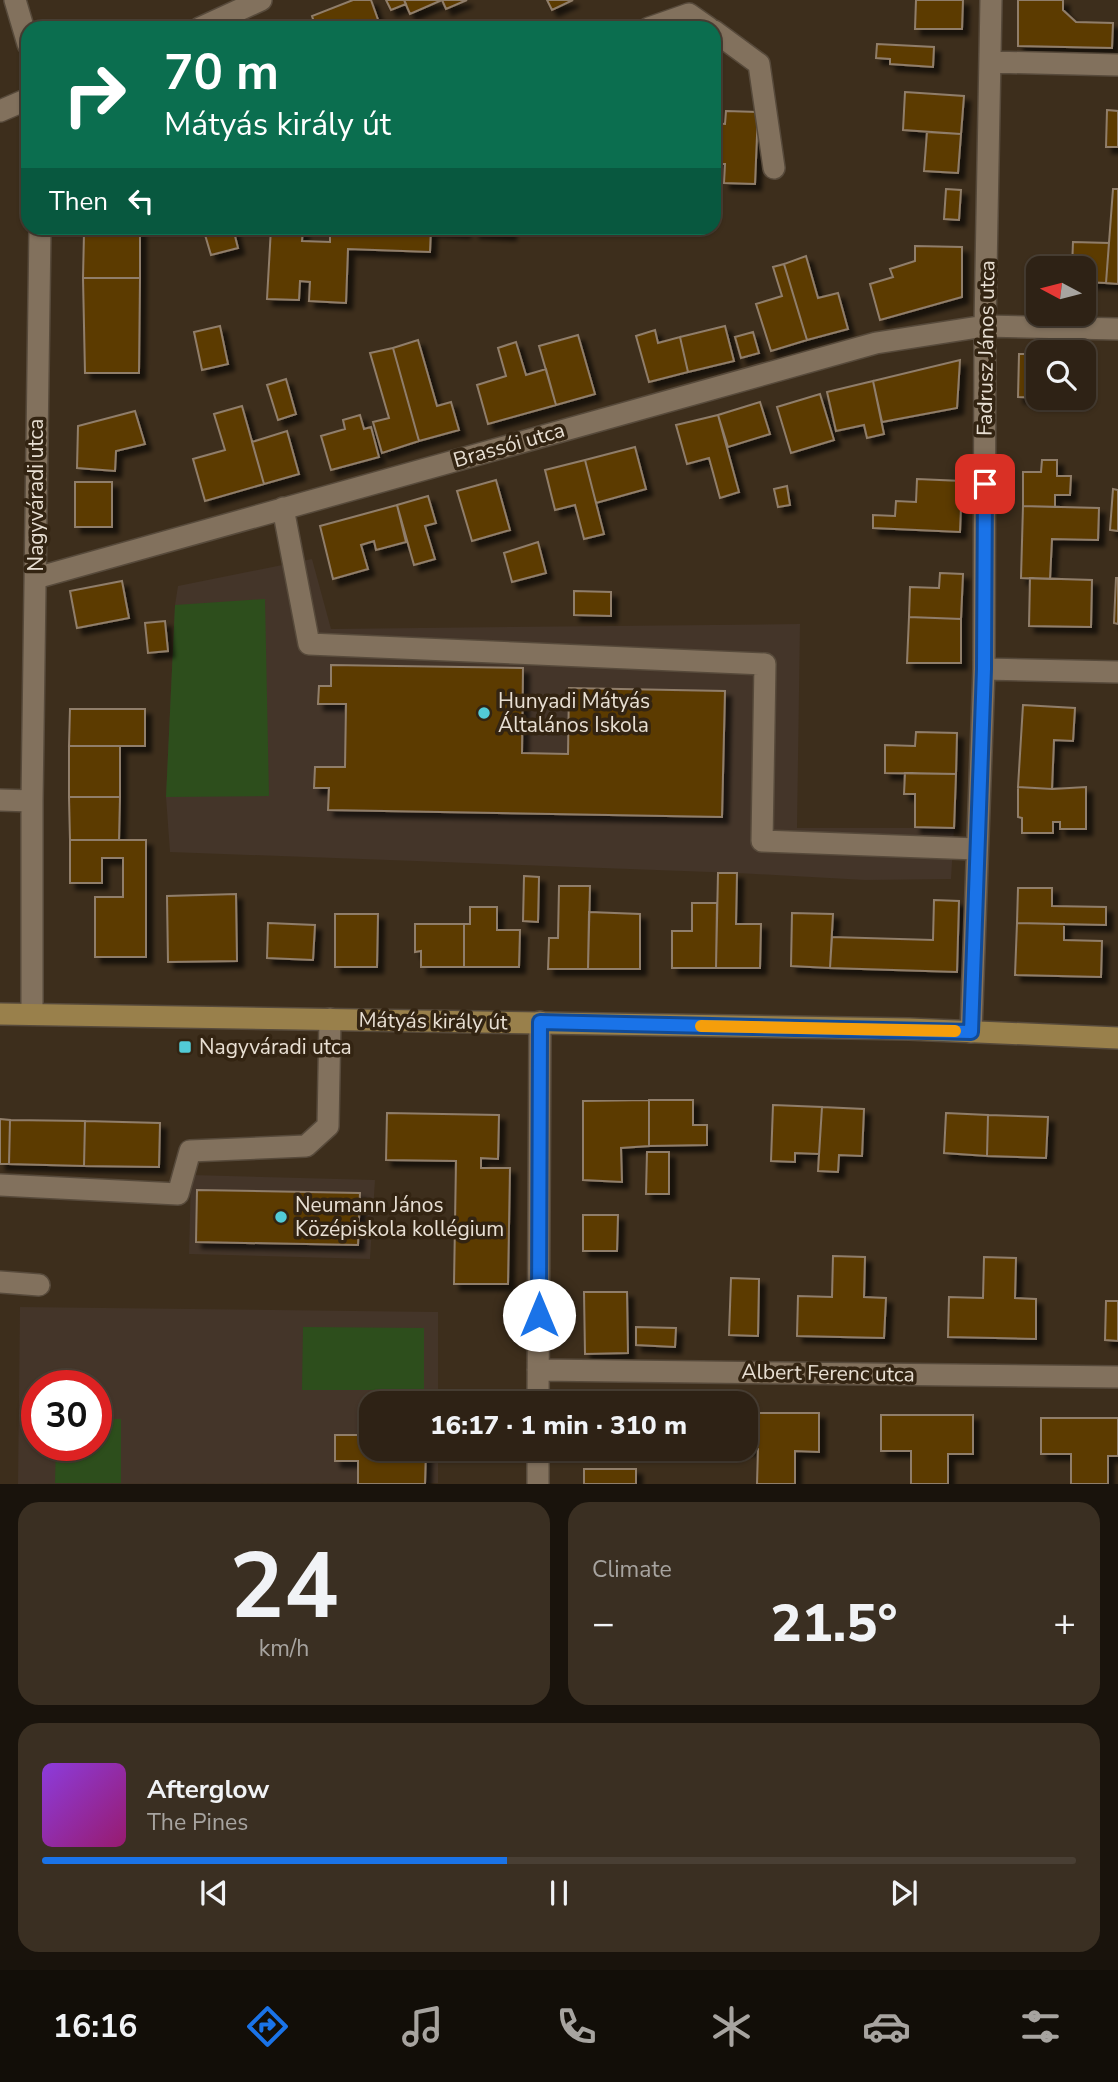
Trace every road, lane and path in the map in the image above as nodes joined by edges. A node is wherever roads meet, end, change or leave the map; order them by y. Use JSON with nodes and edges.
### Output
{"nodes":[{"id":1,"x":15,"y":0,"type":"edge"},
{"id":2,"x":261,"y":0,"type":"edge"},
{"id":3,"x":991,"y":0,"type":"edge"},
{"id":4,"x":21,"y":21,"type":"edge"},
{"id":5,"x":215,"y":21,"type":"edge"},
{"id":6,"x":669,"y":21,"type":"edge"},
{"id":7,"x":699,"y":21,"type":"edge"},
{"id":8,"x":721,"y":36,"type":"edge"},
{"id":9,"x":991,"y":62,"type":"junction"},
{"id":10,"x":1118,"y":65,"type":"edge"},
{"id":11,"x":21,"y":102,"type":"edge"},
{"id":12,"x":0,"y":111,"type":"edge"},
{"id":13,"x":774,"y":168,"type":"dead end"},
{"id":14,"x":40,"y":235,"type":"edge"},
{"id":15,"x":985,"y":326,"type":"junction"},
{"id":16,"x":1118,"y":329,"type":"edge"},
{"id":17,"x":283,"y":509,"type":"junction"},
{"id":18,"x":36,"y":578,"type":"junction"},
{"id":19,"x":984,"y":669,"type":"junction"},
{"id":20,"x":1118,"y":672,"type":"edge"},
{"id":21,"x":0,"y":800,"type":"edge"},
{"id":22,"x":32,"y":802,"type":"junction"},
{"id":23,"x":977,"y":849,"type":"junction"},
{"id":24,"x":0,"y":1014,"type":"edge"},
{"id":25,"x":32,"y":1014,"type":"junction"},
{"id":26,"x":330,"y":1019,"type":"junction"},
{"id":27,"x":540,"y":1022,"type":"junction"},
{"id":28,"x":971,"y":1032,"type":"junction"},
{"id":29,"x":1118,"y":1038,"type":"edge"},
{"id":30,"x":0,"y":1185,"type":"edge"},
{"id":31,"x":0,"y":1282,"type":"edge"},
{"id":32,"x":39,"y":1285,"type":"dead end"},
{"id":33,"x":538,"y":1370,"type":"junction"},
{"id":34,"x":1118,"y":1377,"type":"edge"},
{"id":35,"x":538,"y":1391,"type":"edge"},
{"id":36,"x":538,"y":1461,"type":"edge"},
{"id":37,"x":538,"y":1483,"type":"edge"}],
"edges":[{"from":1,"to":4,"type":"street"},
{"from":2,"to":5,"type":"street"},
{"from":3,"to":9,"type":"street","name":"Fadrusz János utca"},
{"from":6,"to":7,"type":"street"},
{"from":8,"to":13,"type":"street"},
{"from":9,"to":10,"type":"street"},
{"from":9,"to":15,"type":"street","name":"Fadrusz János utca"},
{"from":11,"to":12,"type":"street"},
{"from":14,"to":18,"type":"street","name":"Nagyváradi utca"},
{"from":15,"to":16,"type":"street","name":"Brassói utca"},
{"from":15,"to":17,"type":"street","name":"Brassói utca"},
{"from":15,"to":19,"type":"street","name":"Fadrusz János utca"},
{"from":17,"to":18,"type":"street","name":"Brassói utca"},
{"from":17,"to":23,"type":"street"},
{"from":18,"to":22,"type":"street","name":"Nagyváradi utca"},
{"from":19,"to":20,"type":"street"},
{"from":19,"to":23,"type":"street","name":"Fadrusz János utca"},
{"from":21,"to":22,"type":"street"},
{"from":22,"to":25,"type":"street","name":"Nagyváradi utca"},
{"from":23,"to":28,"type":"street","name":"Fadrusz János utca"},
{"from":24,"to":25,"type":"main road","name":"Mátyás király út"},
{"from":25,"to":26,"type":"main road","name":"Mátyás király út"},
{"from":26,"to":27,"type":"main road","name":"Mátyás király út"},
{"from":26,"to":30,"type":"street"},
{"from":27,"to":28,"type":"main road","name":"Mátyás király út"},
{"from":27,"to":33,"type":"street"},
{"from":28,"to":29,"type":"main road","name":"Mátyás király út"},
{"from":31,"to":32,"type":"street"},
{"from":33,"to":34,"type":"street","name":"Albert Ferenc utca"},
{"from":33,"to":35,"type":"street"},
{"from":36,"to":37,"type":"street"}]}
